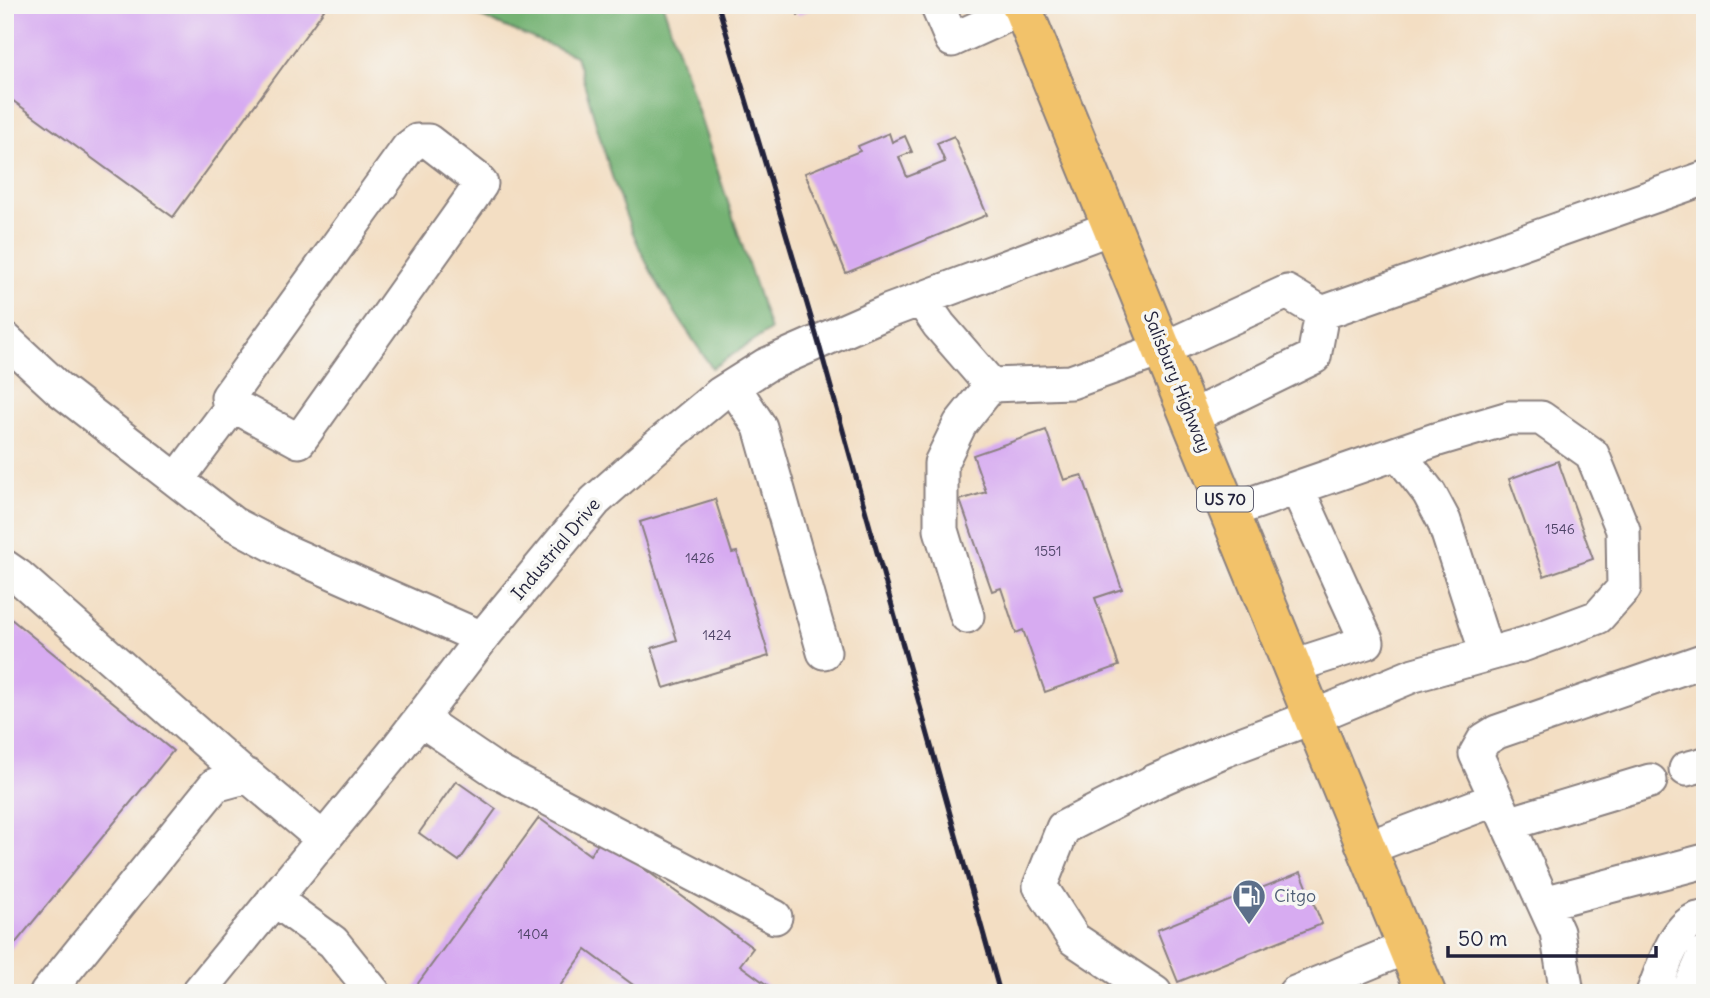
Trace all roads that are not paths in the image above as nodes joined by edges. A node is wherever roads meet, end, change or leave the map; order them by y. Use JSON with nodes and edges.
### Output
{"nodes":[{"id":1,"x":937,"y":5,"type":"edge"},
{"id":2,"x":1024,"y":6,"type":"edge"},
{"id":3,"x":1705,"y":178,"type":"edge"},
{"id":4,"x":1114,"y":227,"type":"junction"},
{"id":5,"x":921,"y":299,"type":"junction"},
{"id":6,"x":1322,"y":313,"type":"junction"},
{"id":7,"x":5,"y":339,"type":"edge"},
{"id":8,"x":1163,"y":349,"type":"junction"},
{"id":9,"x":991,"y":385,"type":"junction"},
{"id":10,"x":733,"y":386,"type":"junction"},
{"id":11,"x":230,"y":409,"type":"junction"},
{"id":12,"x":1191,"y":417,"type":"junction"},
{"id":13,"x":1398,"y":453,"type":"junction"},
{"id":14,"x":177,"y":480,"type":"junction"},
{"id":15,"x":1297,"y":488,"type":"junction"},
{"id":16,"x":1230,"y":511,"type":"junction"},
{"id":17,"x":5,"y":567,"type":"edge"},
{"id":18,"x":967,"y":616,"type":"dead end"},
{"id":19,"x":482,"y":638,"type":"junction"},
{"id":20,"x":1367,"y":642,"type":"junction"},
{"id":21,"x":824,"y":652,"type":"dead end"},
{"id":22,"x":1488,"y":654,"type":"junction"},
{"id":23,"x":1705,"y":660,"type":"edge"},
{"id":24,"x":1293,"y":666,"type":"junction"},
{"id":25,"x":1384,"y":687,"type":"junction"},
{"id":26,"x":1313,"y":717,"type":"junction"},
{"id":27,"x":420,"y":719,"type":"junction"},
{"id":28,"x":246,"y":777,"type":"junction"},
{"id":29,"x":1650,"y":781,"type":"dead end"},
{"id":30,"x":1502,"y":812,"type":"junction"},
{"id":31,"x":323,"y":839,"type":"junction"},
{"id":32,"x":1367,"y":848,"type":"junction"},
{"id":33,"x":1705,"y":861,"type":"edge"},
{"id":34,"x":274,"y":899,"type":"junction"},
{"id":35,"x":1544,"y":903,"type":"junction"},
{"id":36,"x":775,"y":917,"type":"dead end"},
{"id":37,"x":1705,"y":918,"type":"edge"},
{"id":38,"x":1407,"y":947,"type":"junction"},
{"id":39,"x":1705,"y":954,"type":"edge"},
{"id":40,"x":47,"y":993,"type":"edge"},
{"id":41,"x":198,"y":993,"type":"edge"},
{"id":42,"x":374,"y":993,"type":"edge"},
{"id":43,"x":1155,"y":993,"type":"edge"},
{"id":44,"x":1295,"y":993,"type":"edge"},
{"id":45,"x":1426,"y":993,"type":"edge"},
{"id":46,"x":1567,"y":993,"type":"edge"},
{"id":47,"x":1653,"y":993,"type":"edge"},
{"id":48,"x":1688,"y":993,"type":"edge"}],
"edges":[{"from":1,"to":2,"type":"street"},
{"from":2,"to":4,"type":"highway","name":"Salisbury Highway","number":"US 70"},
{"from":3,"to":6,"type":"street"},
{"from":4,"to":5,"type":"street","name":"Industrial Drive"},
{"from":4,"to":8,"type":"highway","name":"Salisbury Highway","number":"US 70"},
{"from":5,"to":9,"type":"street"},
{"from":5,"to":10,"type":"street","name":"Industrial Drive"},
{"from":6,"to":8,"type":"street"},
{"from":6,"to":12,"type":"street"},
{"from":7,"to":14,"type":"street"},
{"from":8,"to":9,"type":"street"},
{"from":8,"to":12,"type":"highway","name":"Salisbury Highway","number":"US 70"},
{"from":9,"to":18,"type":"street"},
{"from":10,"to":19,"type":"street","name":"Industrial Drive"},
{"from":10,"to":21,"type":"street"},
{"from":11,"to":11,"type":"street"},
{"from":11,"to":14,"type":"street"},
{"from":12,"to":16,"type":"highway","name":"Salisbury Highway","number":"US 70"},
{"from":13,"to":15,"type":"street"},
{"from":13,"to":22,"type":"street"},
{"from":13,"to":22,"type":"street"},
{"from":14,"to":19,"type":"street"},
{"from":15,"to":16,"type":"street"},
{"from":15,"to":20,"type":"street"},
{"from":16,"to":24,"type":"highway","name":"Salisbury Highway","number":"US 70"},
{"from":17,"to":28,"type":"street"},
{"from":19,"to":27,"type":"street","name":"Industrial Drive"},
{"from":20,"to":24,"type":"street"},
{"from":20,"to":25,"type":"street"},
{"from":22,"to":25,"type":"street"},
{"from":23,"to":30,"type":"street"},
{"from":24,"to":26,"type":"highway","name":"Salisbury Highway","number":"US 70"},
{"from":25,"to":26,"type":"street"},
{"from":26,"to":32,"type":"highway","name":"Salisbury Highway","number":"US 70"},
{"from":26,"to":43,"type":"street"},
{"from":27,"to":31,"type":"street","name":"Industrial Drive"},
{"from":27,"to":36,"type":"street"},
{"from":28,"to":31,"type":"street"},
{"from":28,"to":40,"type":"street"},
{"from":29,"to":30,"type":"street"},
{"from":30,"to":32,"type":"street"},
{"from":30,"to":35,"type":"street"},
{"from":31,"to":34,"type":"street","name":"Industrial Drive"},
{"from":32,"to":38,"type":"highway","name":"Salisbury Highway","number":"US 70"},
{"from":33,"to":35,"type":"street"},
{"from":34,"to":41,"type":"street","name":"Industrial Drive"},
{"from":34,"to":42,"type":"street"},
{"from":35,"to":46,"type":"street"},
{"from":37,"to":47,"type":"street"},
{"from":38,"to":44,"type":"street"},
{"from":38,"to":45,"type":"highway","name":"Salisbury Highway","number":"US 70"},
{"from":39,"to":48,"type":"street"}]}
